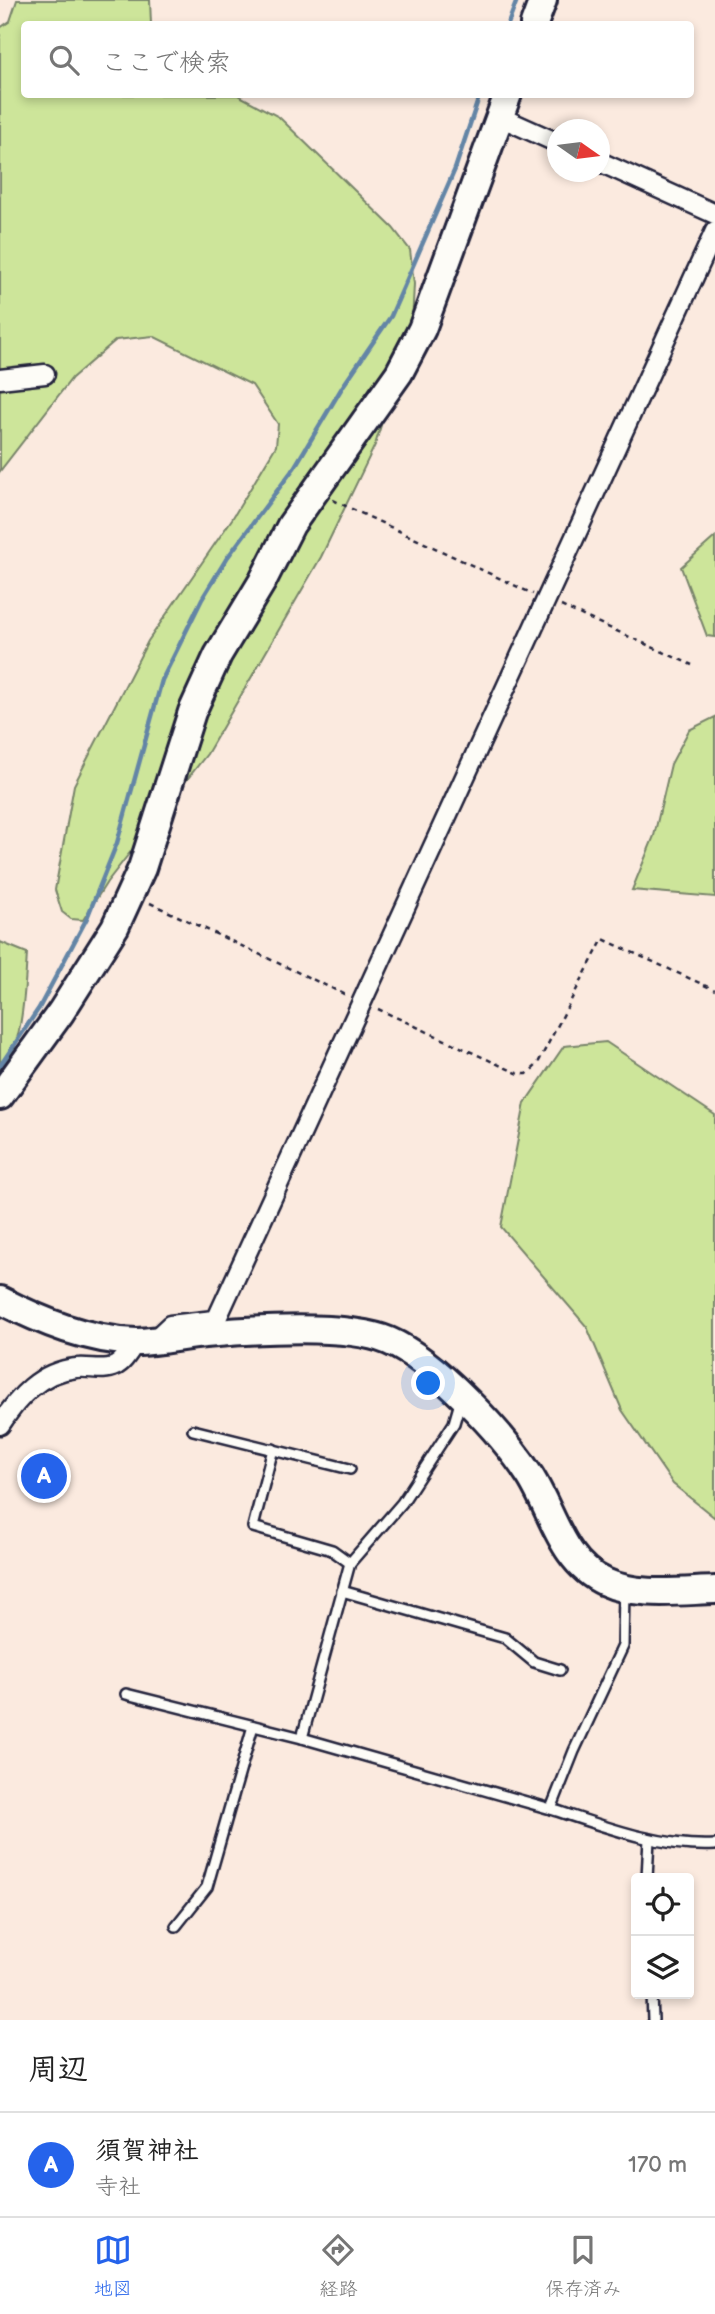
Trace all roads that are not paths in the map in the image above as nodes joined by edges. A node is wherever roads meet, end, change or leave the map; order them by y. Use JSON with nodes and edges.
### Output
{"nodes":[{"id":1,"x":542,"y":0,"type":"edge"},
{"id":2,"x":535,"y":21,"type":"edge"},
{"id":3,"x":504,"y":106,"type":"edge"},
{"id":4,"x":547,"y":135,"type":"edge"},
{"id":5,"x":610,"y":167,"type":"edge"},
{"id":6,"x":715,"y":214,"type":"edge"},
{"id":7,"x":715,"y":231,"type":"edge"},
{"id":8,"x":44,"y":374,"type":"dead end"},
{"id":9,"x":0,"y":379,"type":"edge"},
{"id":10,"x":0,"y":1096,"type":"edge"},
{"id":11,"x":0,"y":1300,"type":"edge"},
{"id":12,"x":144,"y":1341,"type":"junction"},
{"id":13,"x":461,"y":1398,"type":"junction"},
{"id":14,"x":0,"y":1425,"type":"edge"},
{"id":15,"x":193,"y":1430,"type":"dead end"},
{"id":16,"x":272,"y":1450,"type":"junction"},
{"id":17,"x":350,"y":1469,"type":"dead end"},
{"id":18,"x":350,"y":1563,"type":"junction"},
{"id":19,"x":624,"y":1588,"type":"junction"},
{"id":20,"x":342,"y":1591,"type":"junction"},
{"id":21,"x":715,"y":1591,"type":"edge"},
{"id":22,"x":561,"y":1670,"type":"dead end"},
{"id":23,"x":126,"y":1694,"type":"dead end"},
{"id":24,"x":253,"y":1726,"type":"junction"},
{"id":25,"x":302,"y":1738,"type":"junction"},
{"id":26,"x":551,"y":1809,"type":"junction"},
{"id":27,"x":649,"y":1839,"type":"junction"},
{"id":28,"x":715,"y":1845,"type":"edge"},
{"id":29,"x":647,"y":1873,"type":"edge"},
{"id":30,"x":176,"y":1926,"type":"dead end"},
{"id":31,"x":652,"y":1999,"type":"edge"},
{"id":32,"x":653,"y":2020,"type":"edge"}],
"edges":[{"from":1,"to":2,"type":"street"},
{"from":3,"to":4,"type":"street"},
{"from":3,"to":10,"type":"street"},
{"from":5,"to":6,"type":"street"},
{"from":7,"to":12,"type":"street"},
{"from":8,"to":9,"type":"street"},
{"from":11,"to":12,"type":"street"},
{"from":12,"to":13,"type":"street"},
{"from":12,"to":14,"type":"street"},
{"from":13,"to":18,"type":"lane"},
{"from":13,"to":19,"type":"street"},
{"from":15,"to":16,"type":"lane"},
{"from":16,"to":17,"type":"lane"},
{"from":16,"to":18,"type":"lane"},
{"from":18,"to":20,"type":"lane"},
{"from":19,"to":21,"type":"street"},
{"from":19,"to":26,"type":"lane"},
{"from":20,"to":22,"type":"lane"},
{"from":20,"to":25,"type":"lane"},
{"from":23,"to":24,"type":"lane"},
{"from":24,"to":25,"type":"lane"},
{"from":24,"to":30,"type":"lane"},
{"from":25,"to":26,"type":"lane"},
{"from":26,"to":27,"type":"lane"},
{"from":27,"to":28,"type":"lane"},
{"from":27,"to":29,"type":"lane"},
{"from":31,"to":32,"type":"lane"}]}
